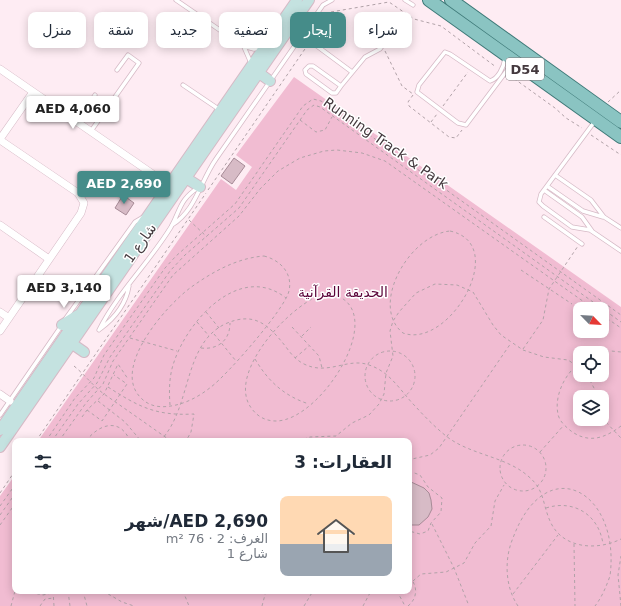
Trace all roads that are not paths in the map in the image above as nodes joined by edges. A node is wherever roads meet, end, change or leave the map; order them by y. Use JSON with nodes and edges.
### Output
{"nodes":[{"id":1,"x":176,"y":0,"type":"edge"},
{"id":2,"x":309,"y":0,"type":"edge"},
{"id":3,"x":332,"y":0,"type":"edge"},
{"id":4,"x":429,"y":0,"type":"edge"},
{"id":5,"x":451,"y":0,"type":"edge"},
{"id":6,"x":407,"y":1,"type":"edge"},
{"id":7,"x":296,"y":2,"type":"edge"},
{"id":8,"x":412,"y":6,"type":"dead end"},
{"id":9,"x":318,"y":12,"type":"edge"},
{"id":10,"x":282,"y":23,"type":"edge"},
{"id":11,"x":219,"y":30,"type":"edge"},
{"id":12,"x":489,"y":43,"type":"junction"},
{"id":13,"x":244,"y":48,"type":"edge"},
{"id":14,"x":265,"y":48,"type":"edge"},
{"id":15,"x":293,"y":48,"type":"edge"},
{"id":16,"x":319,"y":48,"type":"edge"},
{"id":17,"x":381,"y":48,"type":"edge"},
{"id":18,"x":504,"y":54,"type":"junction"},
{"id":19,"x":520,"y":65,"type":"junction"},
{"id":20,"x":0,"y":68,"type":"edge"},
{"id":21,"x":117,"y":70,"type":"dead end"},
{"id":22,"x":255,"y":70,"type":"junction"},
{"id":23,"x":352,"y":72,"type":"junction"},
{"id":24,"x":270,"y":81,"type":"junction"},
{"id":25,"x":183,"y":84,"type":"dead end"},
{"id":26,"x":341,"y":86,"type":"junction"},
{"id":27,"x":33,"y":92,"type":"junction"},
{"id":28,"x":95,"y":95,"type":"dead end"},
{"id":29,"x":601,"y":108,"type":"junction"},
{"id":30,"x":221,"y":111,"type":"junction"},
{"id":31,"x":596,"y":120,"type":"junction"},
{"id":32,"x":78,"y":122,"type":"junction"},
{"id":33,"x":621,"y":122,"type":"edge"},
{"id":34,"x":621,"y":128,"type":"edge"},
{"id":35,"x":609,"y":129,"type":"junction"},
{"id":36,"x":91,"y":132,"type":"junction"},
{"id":37,"x":621,"y":137,"type":"edge"},
{"id":38,"x":0,"y":140,"type":"edge"},
{"id":39,"x":555,"y":175,"type":"junction"},
{"id":40,"x":156,"y":177,"type":"junction"},
{"id":41,"x":175,"y":177,"type":"junction"},
{"id":42,"x":186,"y":178,"type":"junction"},
{"id":43,"x":200,"y":187,"type":"junction"},
{"id":44,"x":546,"y":188,"type":"junction"},
{"id":45,"x":163,"y":193,"type":"junction"},
{"id":46,"x":149,"y":214,"type":"junction"},
{"id":47,"x":544,"y":217,"type":"dead end"},
{"id":48,"x":604,"y":217,"type":"junction"},
{"id":49,"x":0,"y":225,"type":"edge"},
{"id":50,"x":172,"y":225,"type":"junction"},
{"id":51,"x":572,"y":227,"type":"junction"},
{"id":52,"x":621,"y":228,"type":"edge"},
{"id":53,"x":593,"y":232,"type":"junction"},
{"id":54,"x":568,"y":233,"type":"junction"},
{"id":55,"x":581,"y":243,"type":"road end"},
{"id":56,"x":621,"y":251,"type":"edge"},
{"id":57,"x":49,"y":259,"type":"junction"},
{"id":58,"x":130,"y":285,"type":"junction"},
{"id":59,"x":0,"y":312,"type":"edge"},
{"id":60,"x":80,"y":314,"type":"junction"},
{"id":61,"x":9,"y":318,"type":"junction"},
{"id":62,"x":62,"y":325,"type":"junction"},
{"id":63,"x":0,"y":331,"type":"edge"},
{"id":64,"x":71,"y":343,"type":"junction"},
{"id":65,"x":84,"y":352,"type":"dead end"},
{"id":66,"x":0,"y":394,"type":"edge"},
{"id":67,"x":10,"y":401,"type":"junction"},
{"id":68,"x":0,"y":415,"type":"edge"},
{"id":69,"x":0,"y":430,"type":"edge"},
{"id":70,"x":0,"y":447,"type":"edge"}],
"edges":[{"from":1,"to":11,"type":"lane"},
{"from":2,"to":22,"type":"street","name":"شارع 1"},
{"from":3,"to":9,"type":"lane"},
{"from":4,"to":12,"type":"main road","number":"D54"},
{"from":5,"to":29,"type":"main road","number":"D54"},
{"from":6,"to":8,"type":"lane"},
{"from":7,"to":10,"type":"street","name":"شارع 1"},
{"from":12,"to":18,"type":"main road","number":"D54"},
{"from":12,"to":29,"type":"main road"},
{"from":13,"to":22,"type":"lane"},
{"from":14,"to":22,"type":"street","name":"شارع 1"},
{"from":15,"to":24,"type":"lane"},
{"from":16,"to":23,"type":"lane"},
{"from":17,"to":23,"type":"lane"},
{"from":18,"to":19,"type":"main road","number":"D54"},
{"from":18,"to":19,"type":"lane"},
{"from":19,"to":31,"type":"main road","number":"D54"},
{"from":20,"to":27,"type":"street"},
{"from":21,"to":36,"type":"lane"},
{"from":22,"to":24,"type":"street"},
{"from":22,"to":30,"type":"street","name":"شارع 1"},
{"from":22,"to":42,"type":"street","name":"شارع 1"},
{"from":23,"to":26,"type":"lane"},
{"from":24,"to":43,"type":"lane"},
{"from":25,"to":30,"type":"lane"},
{"from":26,"to":26,"type":"lane"},
{"from":27,"to":32,"type":"street"},
{"from":27,"to":38,"type":"street"},
{"from":28,"to":32,"type":"lane"},
{"from":29,"to":33,"type":"main road","number":"D54"},
{"from":30,"to":41,"type":"street","name":"شارع 1"},
{"from":31,"to":35,"type":"main road","number":"D54"},
{"from":31,"to":39,"type":"lane"},
{"from":32,"to":36,"type":"street"},
{"from":34,"to":35,"type":"main road"},
{"from":35,"to":37,"type":"main road","number":"D54"},
{"from":36,"to":40,"type":"street"},
{"from":38,"to":57,"type":"street"},
{"from":39,"to":44,"type":"lane"},
{"from":39,"to":48,"type":"lane"},
{"from":40,"to":41,"type":"street"},
{"from":40,"to":45,"type":"street"},
{"from":41,"to":45,"type":"street","name":"شارع 1"},
{"from":42,"to":43,"type":"street"},
{"from":42,"to":64,"type":"street","name":"شارع 1"},
{"from":43,"to":50,"type":"lane"},
{"from":43,"to":50,"type":"lane"},
{"from":44,"to":48,"type":"lane"},
{"from":44,"to":51,"type":"lane"},
{"from":44,"to":53,"type":"lane"},
{"from":45,"to":46,"type":"street","name":"شارع 1"},
{"from":46,"to":60,"type":"street","name":"شارع 1"},
{"from":46,"to":62,"type":"lane"},
{"from":47,"to":54,"type":"lane"},
{"from":48,"to":52,"type":"lane"},
{"from":49,"to":57,"type":"street"},
{"from":50,"to":58,"type":"lane"},
{"from":51,"to":53,"type":"lane"},
{"from":51,"to":54,"type":"lane"},
{"from":53,"to":56,"type":"lane"},
{"from":54,"to":55,"type":"lane"},
{"from":57,"to":61,"type":"street"},
{"from":58,"to":58,"type":"lane"},
{"from":59,"to":61,"type":"street"},
{"from":60,"to":62,"type":"street"},
{"from":60,"to":69,"type":"street","name":"شارع 1"},
{"from":61,"to":63,"type":"street"},
{"from":62,"to":67,"type":"lane"},
{"from":64,"to":65,"type":"street"},
{"from":64,"to":70,"type":"street","name":"شارع 1"},
{"from":66,"to":67,"type":"street"},
{"from":67,"to":68,"type":"lane"}]}
